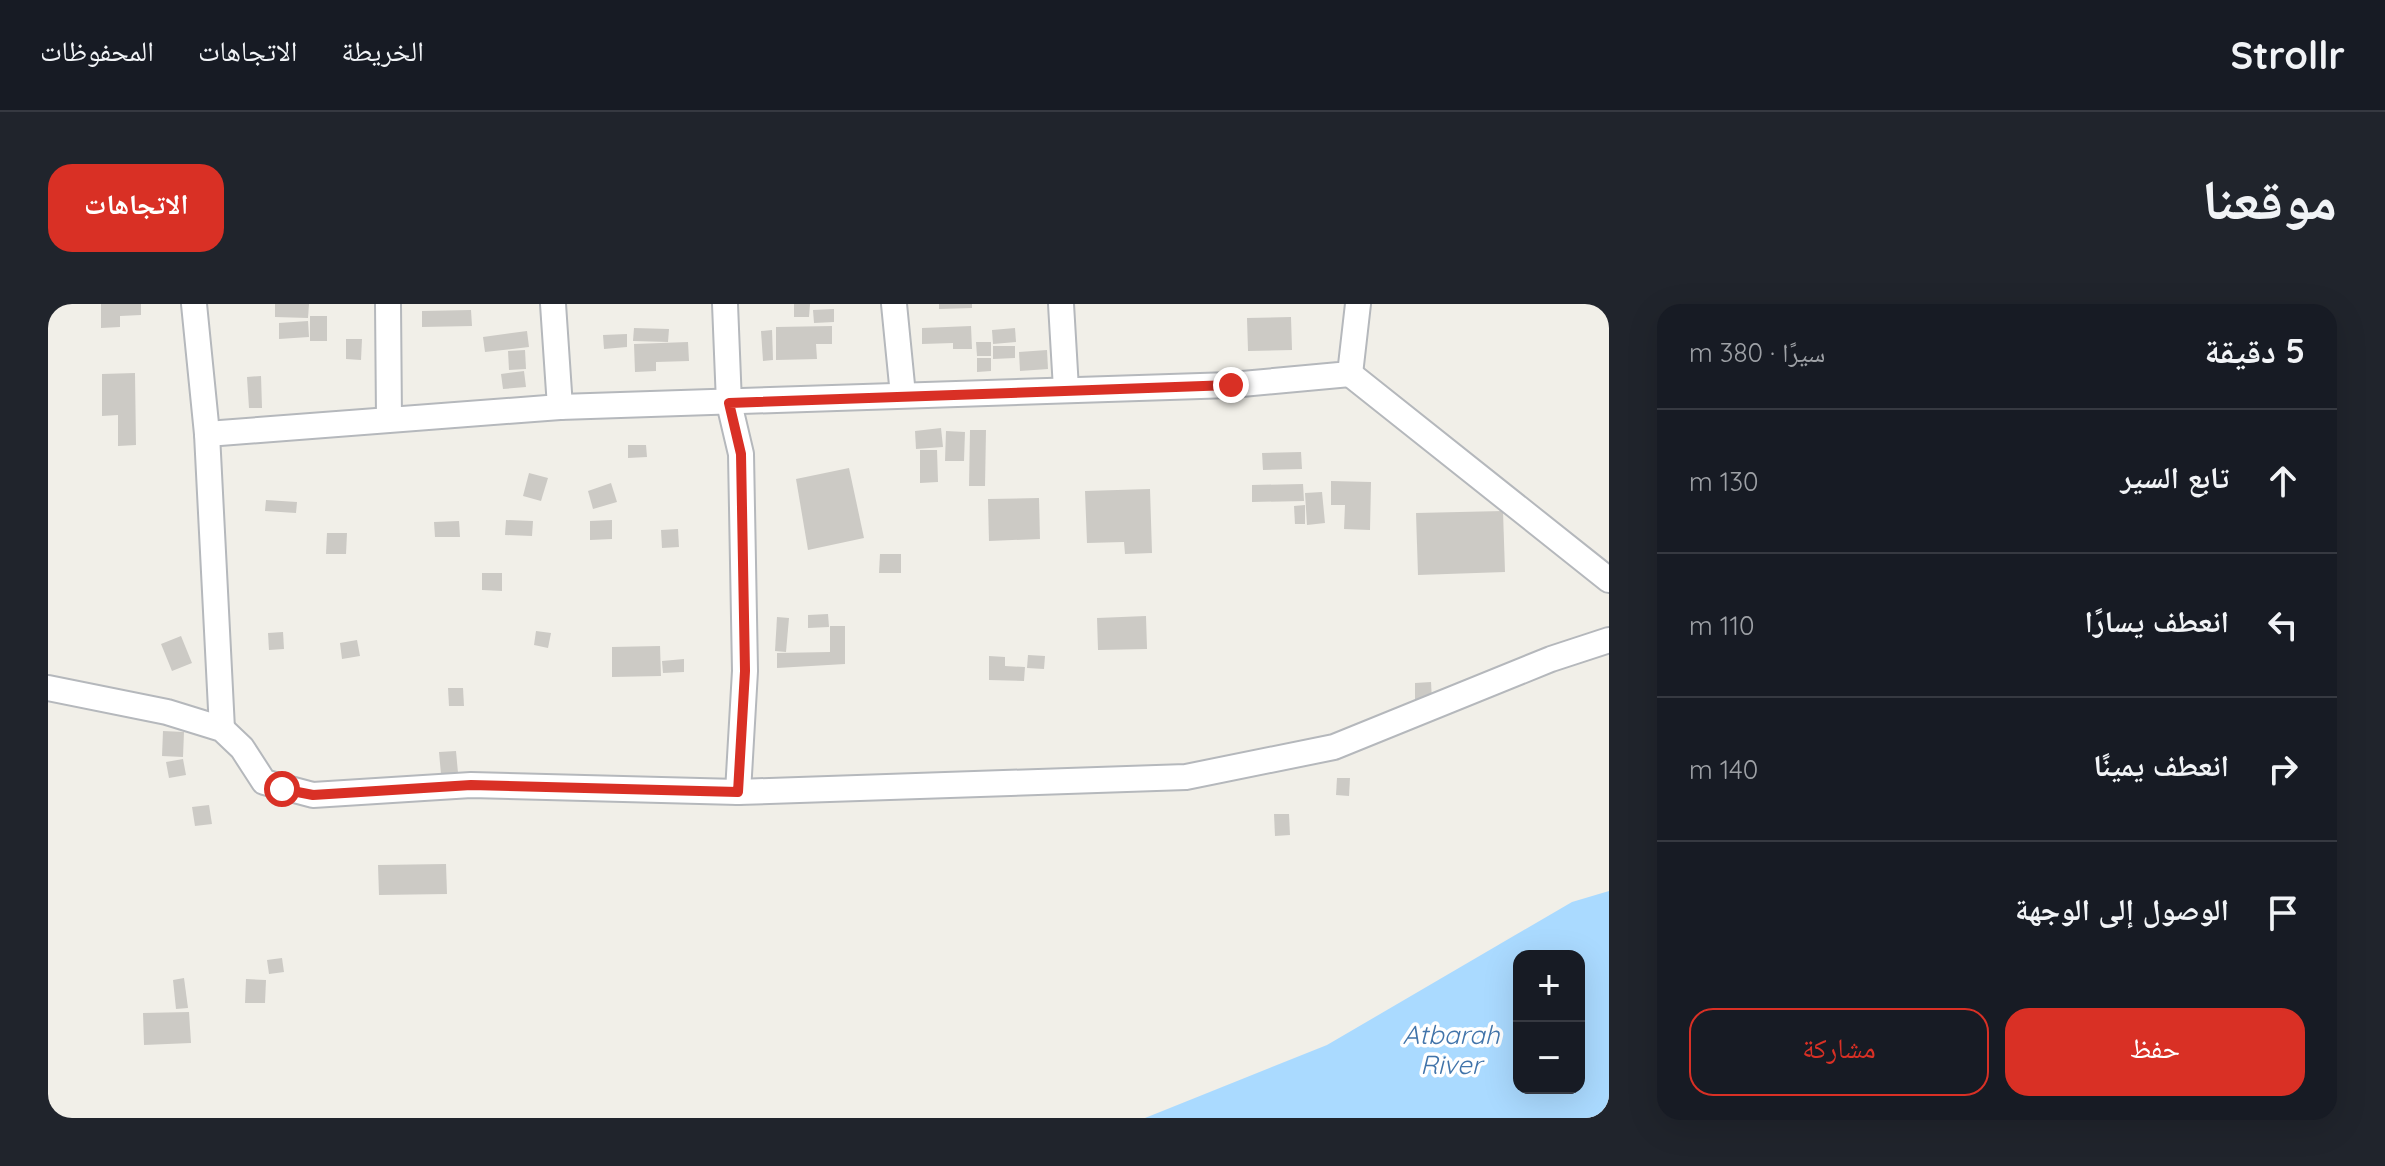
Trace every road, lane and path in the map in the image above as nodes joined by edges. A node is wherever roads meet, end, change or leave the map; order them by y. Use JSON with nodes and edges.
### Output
{"nodes":[{"id":1,"x":194,"y":304,"type":"edge"},
{"id":2,"x":388,"y":304,"type":"edge"},
{"id":3,"x":553,"y":304,"type":"edge"},
{"id":4,"x":725,"y":304,"type":"edge"},
{"id":5,"x":894,"y":304,"type":"edge"},
{"id":6,"x":1061,"y":304,"type":"edge"},
{"id":7,"x":1358,"y":304,"type":"edge"},
{"id":8,"x":1350,"y":374,"type":"junction"},
{"id":9,"x":1066,"y":389,"type":"junction"},
{"id":10,"x":903,"y":395,"type":"junction"},
{"id":11,"x":729,"y":403,"type":"junction"},
{"id":12,"x":560,"y":407,"type":"junction"},
{"id":13,"x":389,"y":418,"type":"junction"},
{"id":14,"x":207,"y":434,"type":"junction"},
{"id":15,"x":1609,"y":580,"type":"edge"},
{"id":16,"x":1609,"y":640,"type":"edge"},
{"id":17,"x":48,"y":688,"type":"edge"},
{"id":18,"x":222,"y":729,"type":"junction"},
{"id":19,"x":738,"y":792,"type":"junction"}],
"edges":[{"from":1,"to":14,"type":"street"},
{"from":2,"to":13,"type":"street"},
{"from":3,"to":12,"type":"street"},
{"from":4,"to":11,"type":"street"},
{"from":5,"to":10,"type":"street"},
{"from":6,"to":9,"type":"street"},
{"from":7,"to":8,"type":"street"},
{"from":8,"to":9,"type":"street"},
{"from":8,"to":15,"type":"street"},
{"from":9,"to":10,"type":"street"},
{"from":10,"to":11,"type":"street"},
{"from":11,"to":12,"type":"street"},
{"from":11,"to":19,"type":"street"},
{"from":12,"to":13,"type":"street"},
{"from":13,"to":14,"type":"street"},
{"from":14,"to":18,"type":"street"},
{"from":16,"to":19,"type":"street"},
{"from":17,"to":18,"type":"street"},
{"from":18,"to":19,"type":"street"}]}
